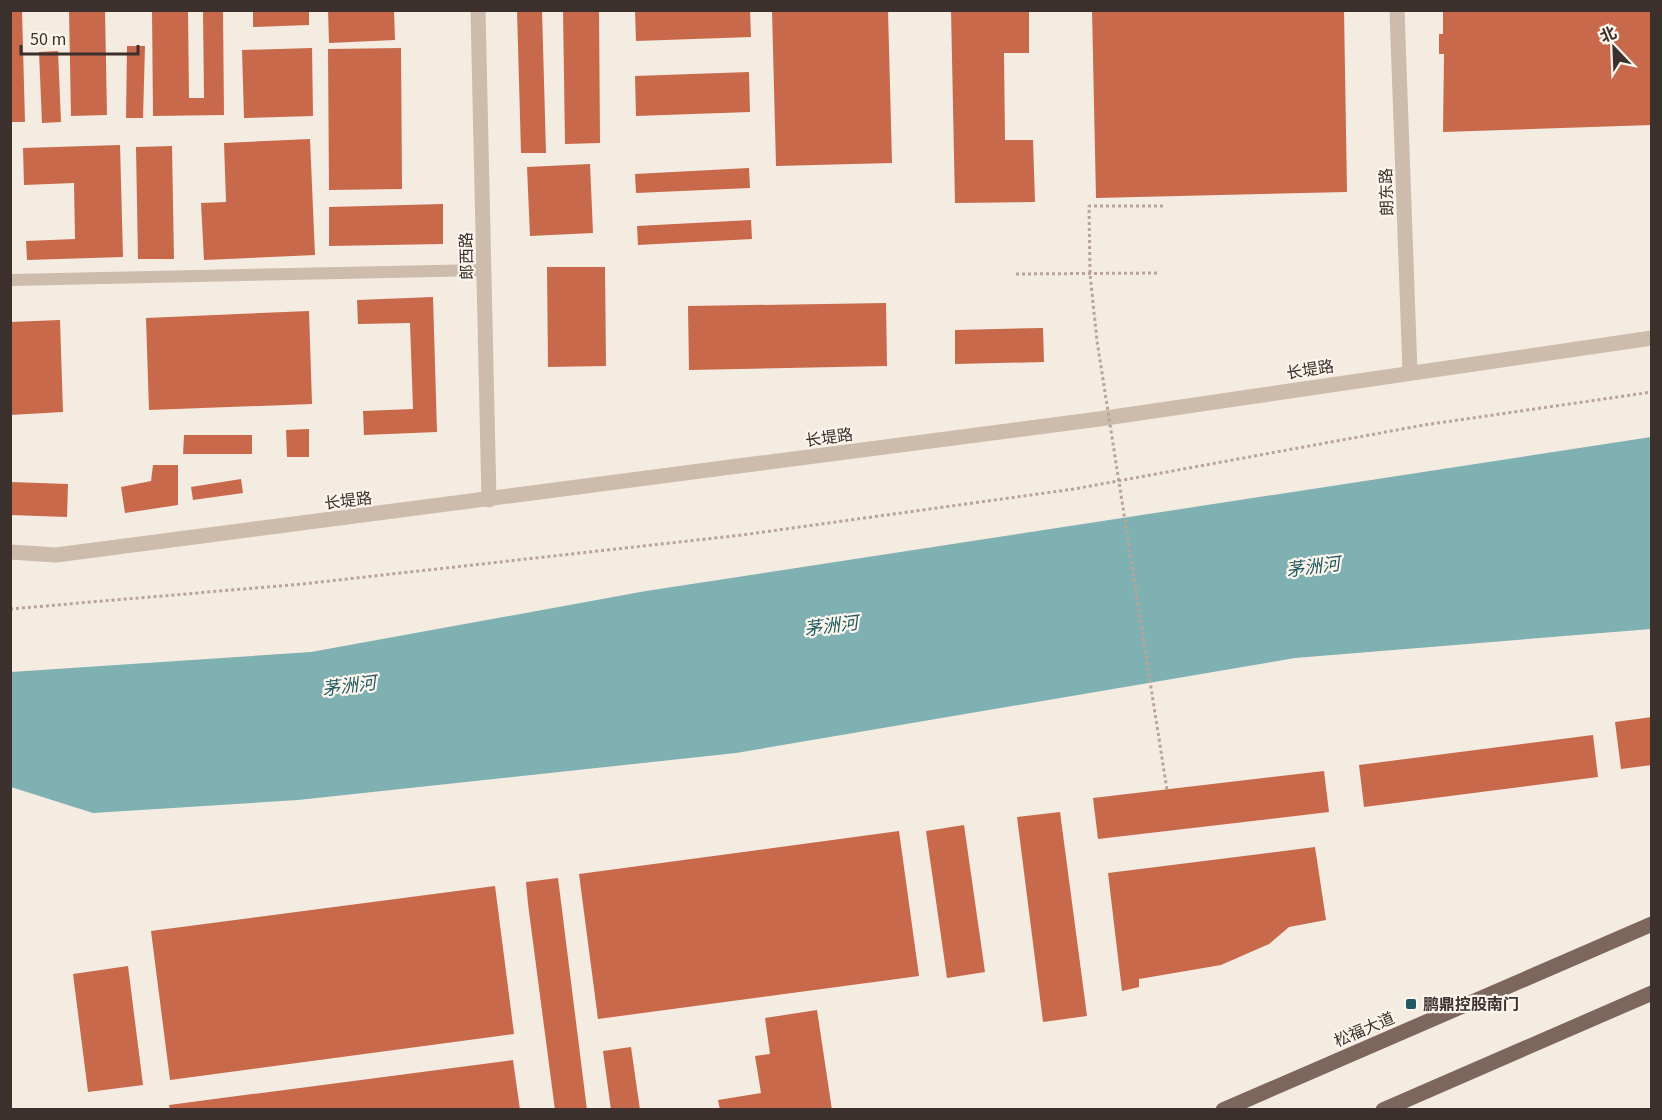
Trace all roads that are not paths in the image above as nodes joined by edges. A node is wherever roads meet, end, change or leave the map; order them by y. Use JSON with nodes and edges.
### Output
{"nodes":[{"id":1,"x":478,"y":10,"type":"edge"},
{"id":2,"x":1397,"y":10,"type":"edge"},
{"id":3,"x":484,"y":270,"type":"junction"},
{"id":4,"x":10,"y":280,"type":"edge"},
{"id":5,"x":1652,"y":338,"type":"edge"},
{"id":6,"x":1410,"y":372,"type":"junction"},
{"id":7,"x":489,"y":500,"type":"junction"},
{"id":8,"x":10,"y":552,"type":"edge"},
{"id":9,"x":1652,"y":924,"type":"edge"},
{"id":10,"x":1652,"y":993,"type":"edge"},
{"id":11,"x":1223,"y":1110,"type":"edge"},
{"id":12,"x":1383,"y":1110,"type":"edge"}],
"edges":[{"from":1,"to":3,"type":"street","name":"郎西路"},
{"from":2,"to":6,"type":"street","name":"朗东路"},
{"from":3,"to":4,"type":"street"},
{"from":3,"to":7,"type":"street","name":"郎西路"},
{"from":5,"to":6,"type":"street","name":"长堤路"},
{"from":6,"to":7,"type":"street","name":"长堤路"},
{"from":7,"to":8,"type":"street","name":"长堤路"},
{"from":9,"to":11,"type":"main road","name":"松福大道"},
{"from":10,"to":12,"type":"main road"}]}
